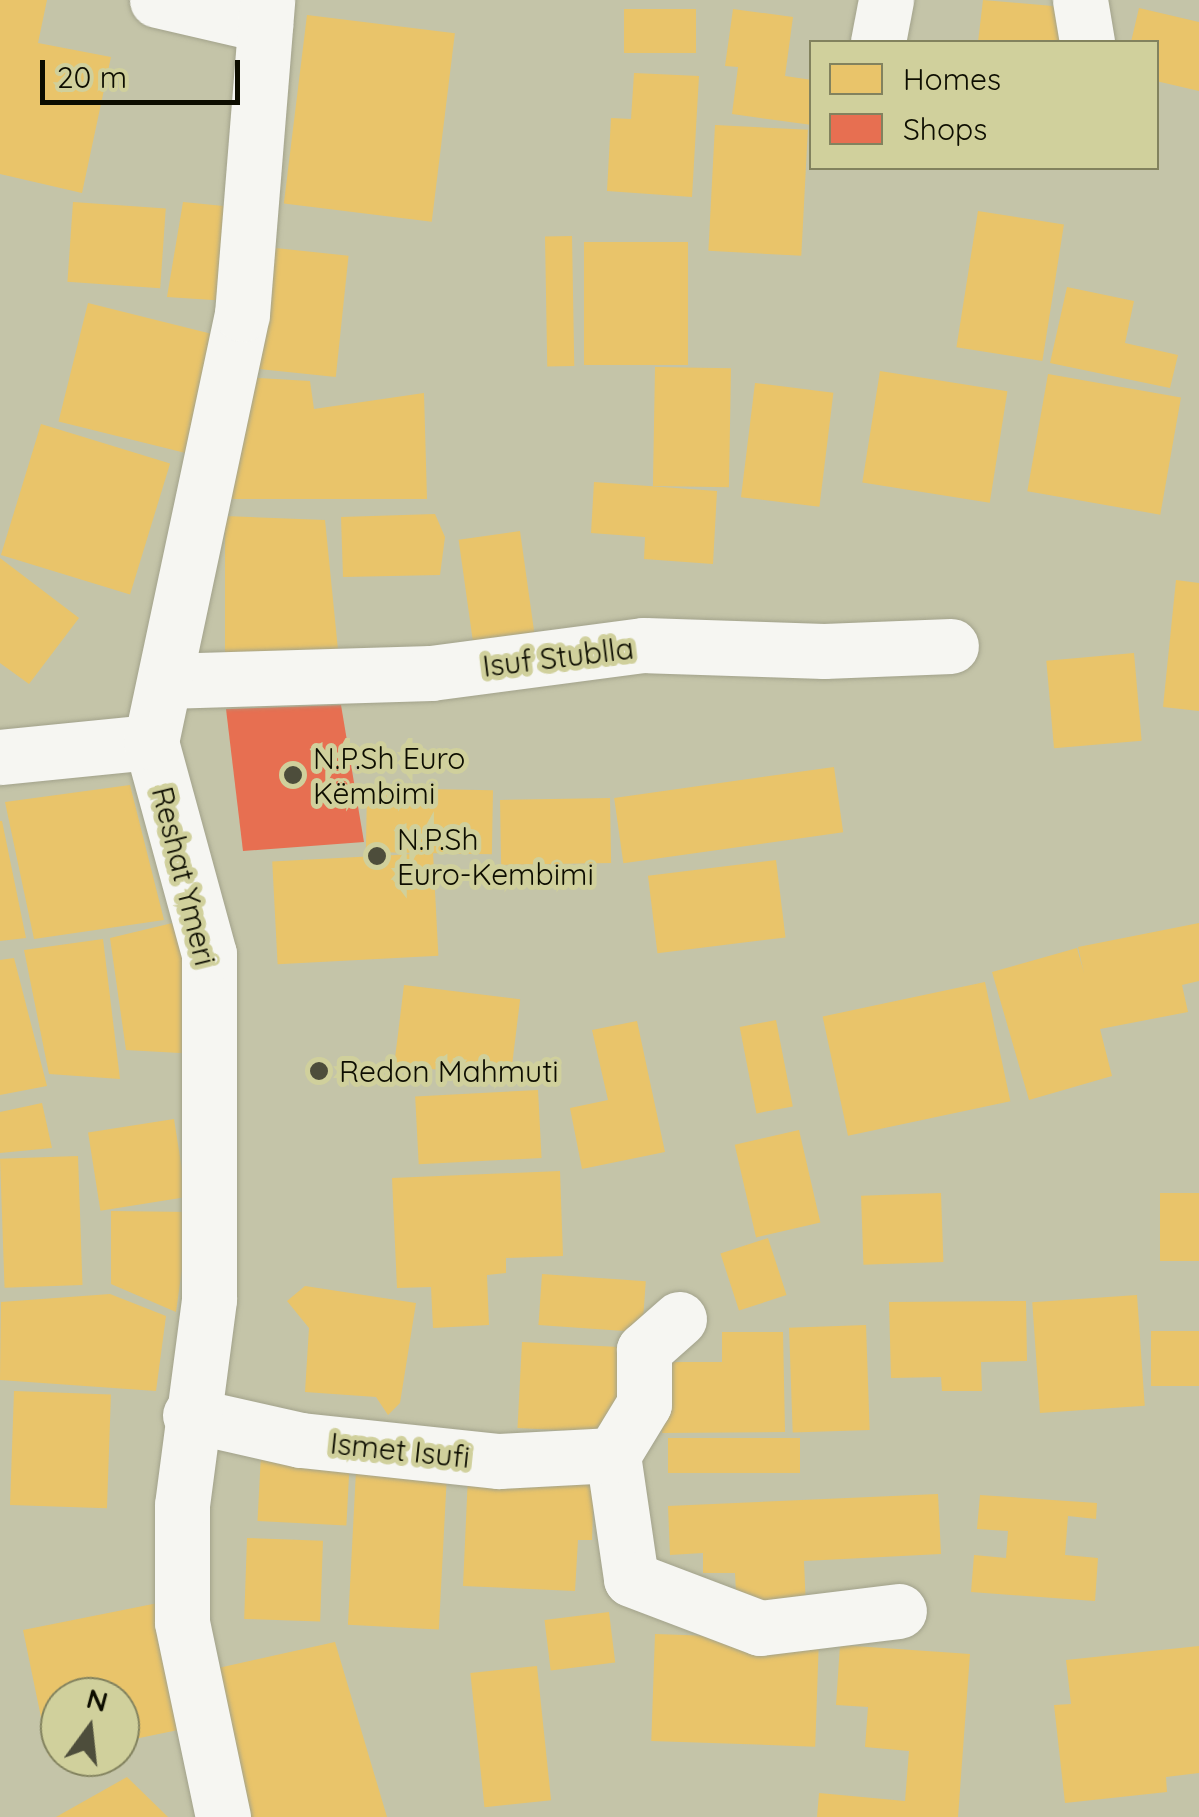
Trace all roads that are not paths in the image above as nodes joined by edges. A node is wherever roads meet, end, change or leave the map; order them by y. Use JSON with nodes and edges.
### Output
{"nodes":[{"id":1,"x":156,"y":0,"type":"edge"},
{"id":2,"x":886,"y":0,"type":"edge"},
{"id":3,"x":1080,"y":0,"type":"edge"},
{"id":4,"x":266,"y":12,"type":"edge"},
{"id":5,"x":878,"y":40,"type":"edge"},
{"id":6,"x":1086,"y":40,"type":"edge"},
{"id":7,"x":951,"y":646,"type":"dead end"},
{"id":8,"x":165,"y":681,"type":"junction"},
{"id":9,"x":151,"y":742,"type":"junction"},
{"id":10,"x":0,"y":757,"type":"edge"},
{"id":11,"x":679,"y":1319,"type":"dead end"},
{"id":12,"x":190,"y":1415,"type":"junction"},
{"id":13,"x":612,"y":1456,"type":"junction"},
{"id":14,"x":899,"y":1611,"type":"dead end"},
{"id":15,"x":223,"y":1817,"type":"edge"}],
"edges":[{"from":1,"to":4,"type":"street"},
{"from":2,"to":5,"type":"street"},
{"from":3,"to":6,"type":"street"},
{"from":4,"to":8,"type":"street","name":"Reshat Ymeri"},
{"from":7,"to":8,"type":"street","name":"Isuf Stublla"},
{"from":8,"to":9,"type":"street","name":"Reshat Ymeri"},
{"from":9,"to":10,"type":"street"},
{"from":9,"to":12,"type":"street","name":"Reshat Ymeri"},
{"from":11,"to":13,"type":"street"},
{"from":12,"to":13,"type":"street","name":"Ismet Isufi"},
{"from":12,"to":15,"type":"street","name":"Reshat Ymeri"},
{"from":13,"to":14,"type":"street"}]}
